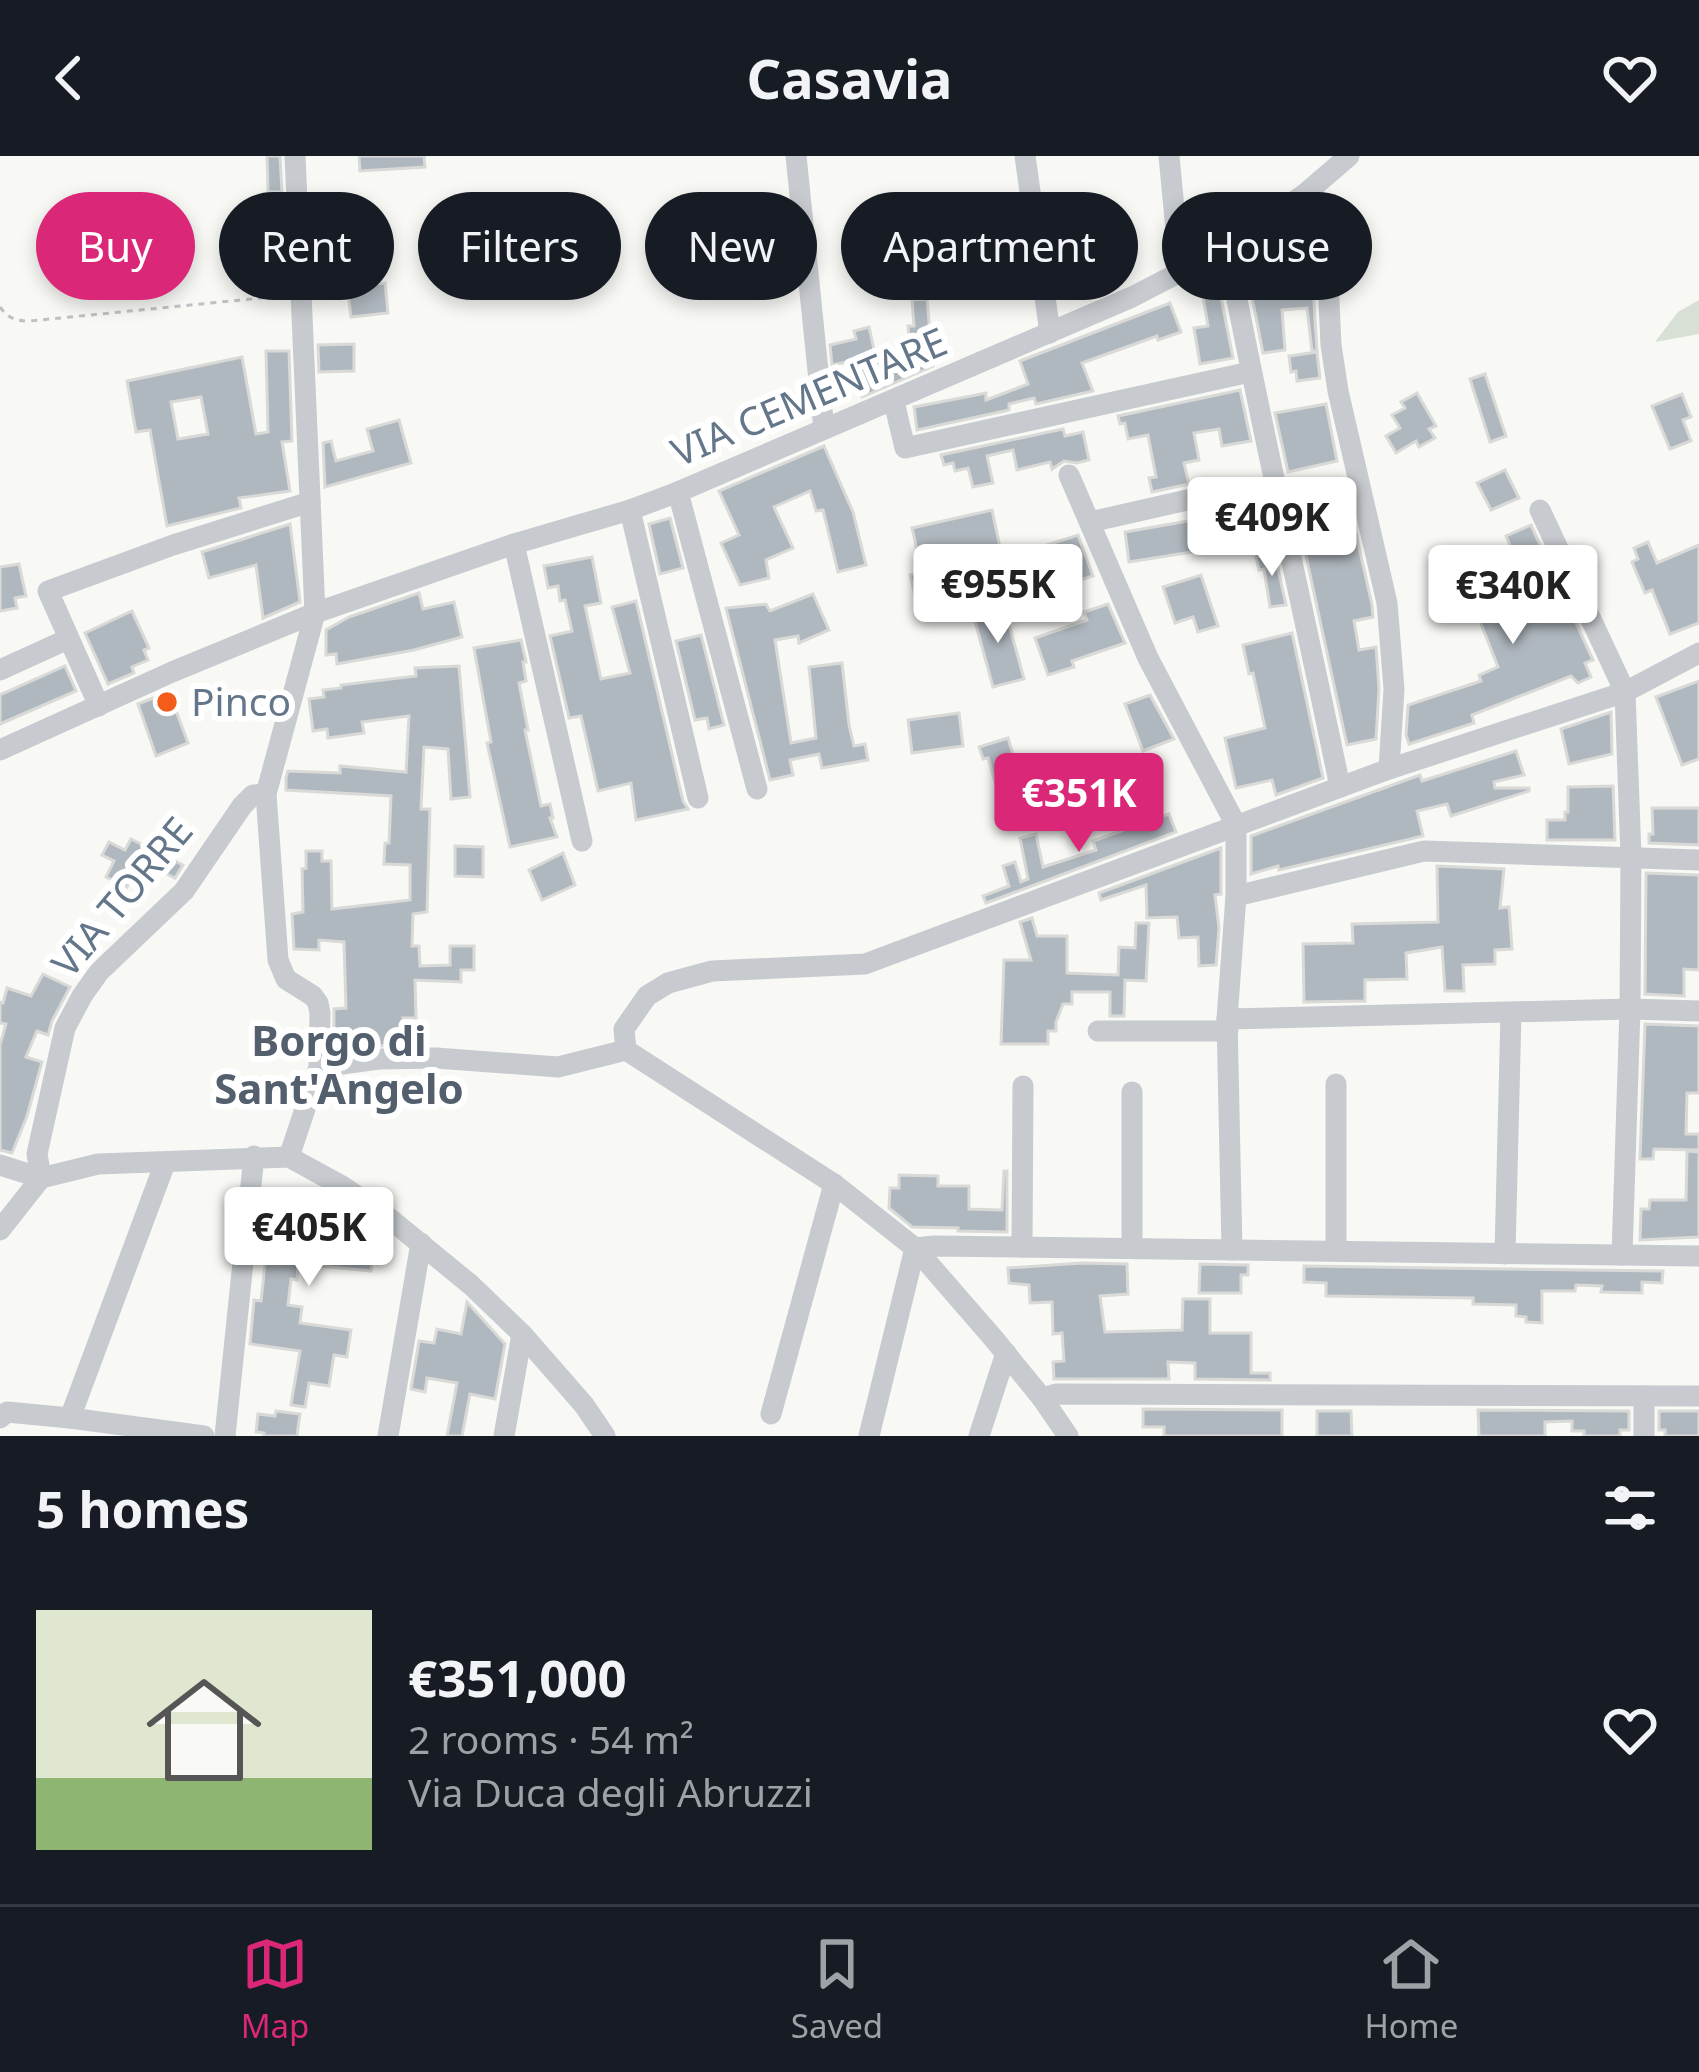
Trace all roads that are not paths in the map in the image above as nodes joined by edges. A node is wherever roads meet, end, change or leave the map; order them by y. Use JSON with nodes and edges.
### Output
{"nodes":[{"id":1,"x":295,"y":156,"type":"edge"},
{"id":2,"x":796,"y":156,"type":"edge"},
{"id":3,"x":1025,"y":156,"type":"edge"},
{"id":4,"x":1169,"y":156,"type":"edge"},
{"id":5,"x":1349,"y":156,"type":"edge"},
{"id":6,"x":1172,"y":192,"type":"edge"},
{"id":7,"x":1307,"y":192,"type":"edge"},
{"id":8,"x":1162,"y":281,"type":"edge"},
{"id":9,"x":1237,"y":300,"type":"edge"},
{"id":10,"x":1329,"y":300,"type":"edge"},
{"id":11,"x":1050,"y":333,"type":"junction"},
{"id":12,"x":1250,"y":371,"type":"junction"},
{"id":13,"x":894,"y":402,"type":"junction"},
{"id":14,"x":824,"y":429,"type":"junction"},
{"id":15,"x":1070,"y":476,"type":"dead end"},
{"id":16,"x":678,"y":492,"type":"junction"},
{"id":17,"x":1196,"y":498,"type":"dead end"},
{"id":18,"x":310,"y":502,"type":"junction"},
{"id":19,"x":630,"y":510,"type":"junction"},
{"id":20,"x":1540,"y":510,"type":"dead end"},
{"id":21,"x":1090,"y":522,"type":"junction"},
{"id":22,"x":514,"y":544,"type":"junction"},
{"id":23,"x":314,"y":613,"type":"junction"},
{"id":24,"x":68,"y":639,"type":"junction"},
{"id":25,"x":1699,"y":653,"type":"edge"},
{"id":26,"x":0,"y":670,"type":"edge"},
{"id":27,"x":1625,"y":692,"type":"junction"},
{"id":28,"x":99,"y":706,"type":"junction"},
{"id":29,"x":0,"y":750,"type":"edge"},
{"id":30,"x":1390,"y":769,"type":"junction"},
{"id":31,"x":1340,"y":787,"type":"junction"},
{"id":32,"x":757,"y":789,"type":"dead end"},
{"id":33,"x":266,"y":794,"type":"junction"},
{"id":34,"x":698,"y":798,"type":"dead end"},
{"id":35,"x":1236,"y":825,"type":"junction"},
{"id":36,"x":582,"y":842,"type":"dead end"},
{"id":37,"x":1631,"y":857,"type":"junction"},
{"id":38,"x":1699,"y":860,"type":"edge"},
{"id":39,"x":1236,"y":896,"type":"junction"},
{"id":40,"x":1630,"y":1009,"type":"junction"},
{"id":41,"x":1699,"y":1011,"type":"edge"},
{"id":42,"x":1511,"y":1013,"type":"junction"},
{"id":43,"x":1227,"y":1025,"type":"junction"},
{"id":44,"x":1098,"y":1031,"type":"dead end"},
{"id":45,"x":626,"y":1050,"type":"junction"},
{"id":46,"x":319,"y":1067,"type":"junction"},
{"id":47,"x":1336,"y":1084,"type":"dead end"},
{"id":48,"x":1023,"y":1087,"type":"dead end"},
{"id":49,"x":1132,"y":1092,"type":"dead end"},
{"id":50,"x":254,"y":1156,"type":"junction"},
{"id":51,"x":289,"y":1157,"type":"junction"},
{"id":52,"x":165,"y":1163,"type":"junction"},
{"id":53,"x":0,"y":1165,"type":"edge"},
{"id":54,"x":41,"y":1178,"type":"junction"},
{"id":55,"x":834,"y":1184,"type":"junction"},
{"id":56,"x":0,"y":1230,"type":"edge"},
{"id":57,"x":421,"y":1244,"type":"junction"},
{"id":58,"x":1022,"y":1247,"type":"junction"},
{"id":59,"x":915,"y":1249,"type":"junction"},
{"id":60,"x":1132,"y":1249,"type":"junction"},
{"id":61,"x":1232,"y":1250,"type":"junction"},
{"id":62,"x":1336,"y":1251,"type":"junction"},
{"id":63,"x":1505,"y":1253,"type":"junction"},
{"id":64,"x":1622,"y":1255,"type":"junction"},
{"id":65,"x":1699,"y":1256,"type":"edge"},
{"id":66,"x":522,"y":1334,"type":"junction"},
{"id":67,"x":1006,"y":1353,"type":"junction"},
{"id":68,"x":1644,"y":1396,"type":"junction"},
{"id":69,"x":1699,"y":1396,"type":"edge"},
{"id":70,"x":1042,"y":1398,"type":"junction"},
{"id":71,"x":770,"y":1414,"type":"dead end"},
{"id":72,"x":0,"y":1418,"type":"edge"},
{"id":73,"x":70,"y":1418,"type":"junction"},
{"id":74,"x":204,"y":1436,"type":"edge"},
{"id":75,"x":225,"y":1436,"type":"edge"},
{"id":76,"x":388,"y":1436,"type":"edge"},
{"id":77,"x":504,"y":1436,"type":"edge"},
{"id":78,"x":605,"y":1436,"type":"edge"},
{"id":79,"x":869,"y":1436,"type":"edge"},
{"id":80,"x":980,"y":1436,"type":"edge"},
{"id":81,"x":1068,"y":1436,"type":"edge"},
{"id":82,"x":1644,"y":1436,"type":"edge"}],
"edges":[{"from":1,"to":18,"type":"street"},
{"from":2,"to":14,"type":"street"},
{"from":3,"to":11,"type":"street"},
{"from":4,"to":6,"type":"street"},
{"from":5,"to":7,"type":"street","name":"VIA CEMENTARE"},
{"from":8,"to":11,"type":"street","name":"VIA CEMENTARE"},
{"from":9,"to":12,"type":"street"},
{"from":10,"to":30,"type":"street"},
{"from":11,"to":13,"type":"street","name":"VIA CEMENTARE"},
{"from":12,"to":13,"type":"street"},
{"from":12,"to":31,"type":"street"},
{"from":13,"to":14,"type":"street","name":"VIA CEMENTARE"},
{"from":14,"to":16,"type":"street","name":"VIA CEMENTARE"},
{"from":15,"to":21,"type":"street"},
{"from":16,"to":19,"type":"street","name":"VIA CEMENTARE"},
{"from":16,"to":32,"type":"street"},
{"from":17,"to":21,"type":"street"},
{"from":18,"to":23,"type":"street"},
{"from":18,"to":24,"type":"street"},
{"from":19,"to":22,"type":"street","name":"VIA CEMENTARE"},
{"from":19,"to":34,"type":"street"},
{"from":20,"to":27,"type":"street"},
{"from":21,"to":35,"type":"street"},
{"from":22,"to":23,"type":"street","name":"VIA CEMENTARE"},
{"from":22,"to":36,"type":"street"},
{"from":23,"to":28,"type":"street","name":"VIA CEMENTARE"},
{"from":23,"to":33,"type":"street"},
{"from":24,"to":26,"type":"street"},
{"from":24,"to":28,"type":"street"},
{"from":25,"to":27,"type":"street"},
{"from":27,"to":30,"type":"street"},
{"from":27,"to":37,"type":"street"},
{"from":28,"to":29,"type":"street","name":"VIA CEMENTARE"},
{"from":30,"to":31,"type":"street"},
{"from":31,"to":35,"type":"street"},
{"from":33,"to":46,"type":"street"},
{"from":33,"to":54,"type":"street","name":"VIA TORRE"},
{"from":35,"to":39,"type":"street"},
{"from":35,"to":45,"type":"street"},
{"from":37,"to":38,"type":"street"},
{"from":37,"to":39,"type":"street"},
{"from":37,"to":40,"type":"street"},
{"from":39,"to":43,"type":"street"},
{"from":40,"to":41,"type":"street"},
{"from":40,"to":42,"type":"street"},
{"from":40,"to":64,"type":"street"},
{"from":42,"to":43,"type":"street"},
{"from":42,"to":63,"type":"street"},
{"from":43,"to":44,"type":"street"},
{"from":43,"to":61,"type":"street"},
{"from":45,"to":46,"type":"street"},
{"from":45,"to":55,"type":"street"},
{"from":46,"to":51,"type":"street"},
{"from":47,"to":62,"type":"street"},
{"from":48,"to":58,"type":"street"},
{"from":49,"to":60,"type":"street"},
{"from":50,"to":51,"type":"street"},
{"from":50,"to":52,"type":"street"},
{"from":50,"to":75,"type":"street"},
{"from":51,"to":57,"type":"street"},
{"from":52,"to":54,"type":"street"},
{"from":52,"to":73,"type":"street"},
{"from":53,"to":54,"type":"street"},
{"from":54,"to":56,"type":"street"},
{"from":55,"to":59,"type":"street"},
{"from":55,"to":71,"type":"street"},
{"from":57,"to":66,"type":"street"},
{"from":57,"to":76,"type":"street"},
{"from":58,"to":59,"type":"street"},
{"from":58,"to":60,"type":"street"},
{"from":59,"to":67,"type":"street"},
{"from":59,"to":79,"type":"street"},
{"from":60,"to":61,"type":"street"},
{"from":61,"to":62,"type":"street"},
{"from":62,"to":63,"type":"street"},
{"from":63,"to":64,"type":"street"},
{"from":64,"to":65,"type":"street"},
{"from":66,"to":77,"type":"street"},
{"from":66,"to":78,"type":"street"},
{"from":67,"to":70,"type":"street"},
{"from":67,"to":80,"type":"street"},
{"from":68,"to":69,"type":"street"},
{"from":68,"to":70,"type":"street"},
{"from":68,"to":82,"type":"street"},
{"from":70,"to":81,"type":"street"},
{"from":72,"to":73,"type":"street"},
{"from":73,"to":74,"type":"street"}]}
